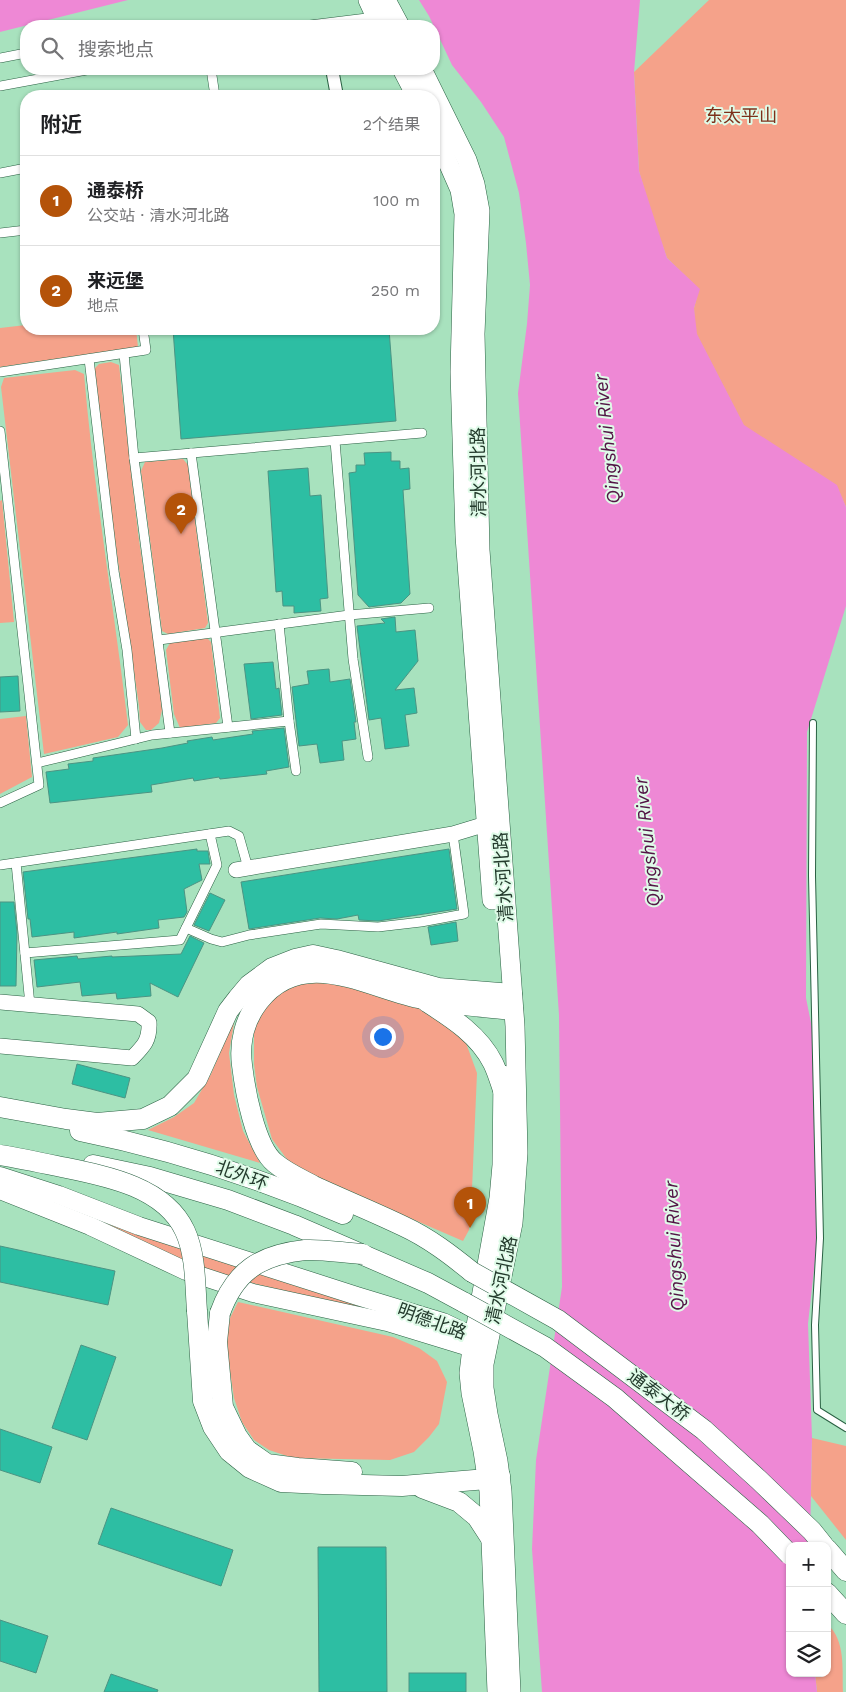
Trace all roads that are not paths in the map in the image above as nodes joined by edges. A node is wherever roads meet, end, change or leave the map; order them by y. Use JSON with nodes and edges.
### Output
{"nodes":[{"id":1,"x":386,"y":0,"type":"edge"},
{"id":2,"x":373,"y":11,"type":"edge"},
{"id":3,"x":330,"y":20,"type":"edge"},
{"id":4,"x":397,"y":20,"type":"edge"},
{"id":5,"x":20,"y":54,"type":"edge"},
{"id":6,"x":0,"y":58,"type":"edge"},
{"id":7,"x":60,"y":75,"type":"edge"},
{"id":8,"x":211,"y":75,"type":"edge"},
{"id":9,"x":333,"y":75,"type":"edge"},
{"id":10,"x":405,"y":75,"type":"edge"},
{"id":11,"x":425,"y":75,"type":"edge"},
{"id":12,"x":0,"y":86,"type":"edge"},
{"id":13,"x":214,"y":90,"type":"edge"},
{"id":14,"x":336,"y":90,"type":"edge"},
{"id":15,"x":413,"y":90,"type":"edge"},
{"id":16,"x":432,"y":90,"type":"edge"},
{"id":17,"x":440,"y":105,"type":"edge"},
{"id":18,"x":440,"y":145,"type":"edge"},
{"id":19,"x":20,"y":169,"type":"edge"},
{"id":20,"x":0,"y":173,"type":"edge"},
{"id":21,"x":20,"y":231,"type":"edge"},
{"id":22,"x":0,"y":233,"type":"edge"},
{"id":23,"x":144,"y":335,"type":"edge"},
{"id":24,"x":124,"y":354,"type":"junction"},
{"id":25,"x":89,"y":359,"type":"junction"},
{"id":26,"x":0,"y":372,"type":"edge"},
{"id":27,"x":0,"y":431,"type":"edge"},
{"id":28,"x":422,"y":433,"type":"dead end"},
{"id":29,"x":335,"y":440,"type":"junction"},
{"id":30,"x":191,"y":453,"type":"junction"},
{"id":31,"x":134,"y":458,"type":"junction"},
{"id":32,"x":3,"y":491,"type":"edge"},
{"id":33,"x":428,"y":608,"type":"dead end"},
{"id":34,"x":349,"y":614,"type":"junction"},
{"id":35,"x":279,"y":624,"type":"junction"},
{"id":36,"x":215,"y":632,"type":"junction"},
{"id":37,"x":159,"y":640,"type":"junction"},
{"id":38,"x":289,"y":721,"type":"junction"},
{"id":39,"x":813,"y":723,"type":"dead end"},
{"id":40,"x":228,"y":727,"type":"junction"},
{"id":41,"x":170,"y":733,"type":"junction"},
{"id":42,"x":136,"y":739,"type":"junction"},
{"id":43,"x":368,"y":757,"type":"dead end"},
{"id":44,"x":37,"y":763,"type":"junction"},
{"id":45,"x":296,"y":771,"type":"dead end"},
{"id":46,"x":0,"y":803,"type":"edge"},
{"id":47,"x":486,"y":824,"type":"junction"},
{"id":48,"x":210,"y":834,"type":"junction"},
{"id":49,"x":453,"y":834,"type":"junction"},
{"id":50,"x":16,"y":863,"type":"junction"},
{"id":51,"x":0,"y":865,"type":"edge"},
{"id":52,"x":242,"y":869,"type":"joint"},
{"id":53,"x":186,"y":928,"type":"junction"},
{"id":54,"x":25,"y":953,"type":"junction"},
{"id":55,"x":423,"y":999,"type":"junction"},
{"id":56,"x":506,"y":1001,"type":"junction"},
{"id":57,"x":0,"y":1002,"type":"edge"},
{"id":58,"x":30,"y":1005,"type":"junction"},
{"id":59,"x":0,"y":1046,"type":"edge"},
{"id":60,"x":503,"y":1090,"type":"junction"},
{"id":61,"x":0,"y":1107,"type":"edge"},
{"id":62,"x":0,"y":1114,"type":"edge"},
{"id":63,"x":0,"y":1146,"type":"edge"},
{"id":64,"x":0,"y":1155,"type":"edge"},
{"id":65,"x":0,"y":1176,"type":"edge"},
{"id":66,"x":0,"y":1190,"type":"edge"},
{"id":67,"x":363,"y":1254,"type":"junction"},
{"id":68,"x":472,"y":1272,"type":"junction"},
{"id":69,"x":465,"y":1303,"type":"joint"},
{"id":70,"x":478,"y":1343,"type":"junction"},
{"id":71,"x":846,"y":1428,"type":"edge"},
{"id":72,"x":493,"y":1472,"type":"junction"},
{"id":73,"x":402,"y":1486,"type":"junction"},
{"id":74,"x":490,"y":1537,"type":"junction"},
{"id":75,"x":820,"y":1542,"type":"edge"},
{"id":76,"x":786,"y":1551,"type":"edge"},
{"id":77,"x":831,"y":1554,"type":"edge"},
{"id":78,"x":846,"y":1571,"type":"edge"},
{"id":79,"x":831,"y":1597,"type":"edge"},
{"id":80,"x":846,"y":1614,"type":"edge"},
{"id":81,"x":497,"y":1692,"type":"edge"},
{"id":82,"x":511,"y":1692,"type":"edge"}],
"edges":[{"from":1,"to":4,"type":"main road"},
{"from":2,"to":3,"type":"street"},
{"from":5,"to":6,"type":"street"},
{"from":7,"to":12,"type":"street"},
{"from":8,"to":13,"type":"street"},
{"from":9,"to":14,"type":"street"},
{"from":10,"to":15,"type":"main road"},
{"from":11,"to":16,"type":"main road","name":"清水河北路"},
{"from":17,"to":56,"type":"main road","name":"清水河北路"},
{"from":18,"to":47,"type":"main road","name":"清水河北路"},
{"from":19,"to":20,"type":"street"},
{"from":21,"to":22,"type":"street"},
{"from":23,"to":24,"type":"street"},
{"from":24,"to":25,"type":"street"},
{"from":24,"to":31,"type":"street"},
{"from":25,"to":26,"type":"street"},
{"from":25,"to":42,"type":"street"},
{"from":27,"to":32,"type":"street"},
{"from":28,"to":29,"type":"street"},
{"from":29,"to":30,"type":"street"},
{"from":29,"to":34,"type":"street"},
{"from":30,"to":31,"type":"street"},
{"from":30,"to":36,"type":"street"},
{"from":31,"to":37,"type":"street"},
{"from":32,"to":44,"type":"street"},
{"from":33,"to":34,"type":"street"},
{"from":34,"to":35,"type":"street"},
{"from":34,"to":43,"type":"street"},
{"from":35,"to":36,"type":"street"},
{"from":35,"to":38,"type":"street"},
{"from":36,"to":37,"type":"street"},
{"from":36,"to":40,"type":"street"},
{"from":37,"to":41,"type":"street"},
{"from":38,"to":40,"type":"street"},
{"from":38,"to":45,"type":"street"},
{"from":39,"to":71,"type":"lane"},
{"from":40,"to":41,"type":"street"},
{"from":41,"to":42,"type":"street"},
{"from":42,"to":44,"type":"street"},
{"from":44,"to":46,"type":"street"},
{"from":47,"to":49,"type":"street"},
{"from":47,"to":56,"type":"main road","name":"清水河北路"},
{"from":48,"to":50,"type":"street"},
{"from":48,"to":52,"type":"street"},
{"from":48,"to":53,"type":"street"},
{"from":49,"to":52,"type":"street"},
{"from":49,"to":53,"type":"street"},
{"from":50,"to":51,"type":"street"},
{"from":50,"to":54,"type":"street"},
{"from":53,"to":54,"type":"street"},
{"from":54,"to":58,"type":"street"},
{"from":55,"to":56,"type":"highway"},
{"from":55,"to":60,"type":"highway"},
{"from":55,"to":68,"type":"highway"},
{"from":56,"to":60,"type":"main road","name":"清水河北路"},
{"from":56,"to":61,"type":"highway"},
{"from":56,"to":70,"type":"main road","name":"清水河北路"},
{"from":57,"to":58,"type":"street"},
{"from":58,"to":59,"type":"street"},
{"from":60,"to":70,"type":"main road","name":"清水河北路"},
{"from":62,"to":68,"type":"highway","name":"北外环"},
{"from":63,"to":67,"type":"highway","name":"北外环"},
{"from":64,"to":73,"type":"highway","bridge":true},
{"from":65,"to":70,"type":"main road","name":"明德北路"},
{"from":66,"to":70,"type":"main road","name":"明德北路"},
{"from":67,"to":69,"type":"highway","name":"北外环"},
{"from":67,"to":72,"type":"highway","bridge":true},
{"from":68,"to":75,"type":"highway","name":"通泰大桥","bridge":true},
{"from":69,"to":76,"type":"highway","name":"通泰大桥","bridge":true},
{"from":70,"to":72,"type":"main road","name":"清水河北路"},
{"from":72,"to":73,"type":"highway"},
{"from":72,"to":74,"type":"main road","name":"清水河北路"},
{"from":72,"to":82,"type":"main road","name":"清水河北路"},
{"from":73,"to":74,"type":"highway"},
{"from":74,"to":81,"type":"main road","name":"清水河北路"},
{"from":77,"to":78,"type":"highway"},
{"from":79,"to":80,"type":"highway"}]}
